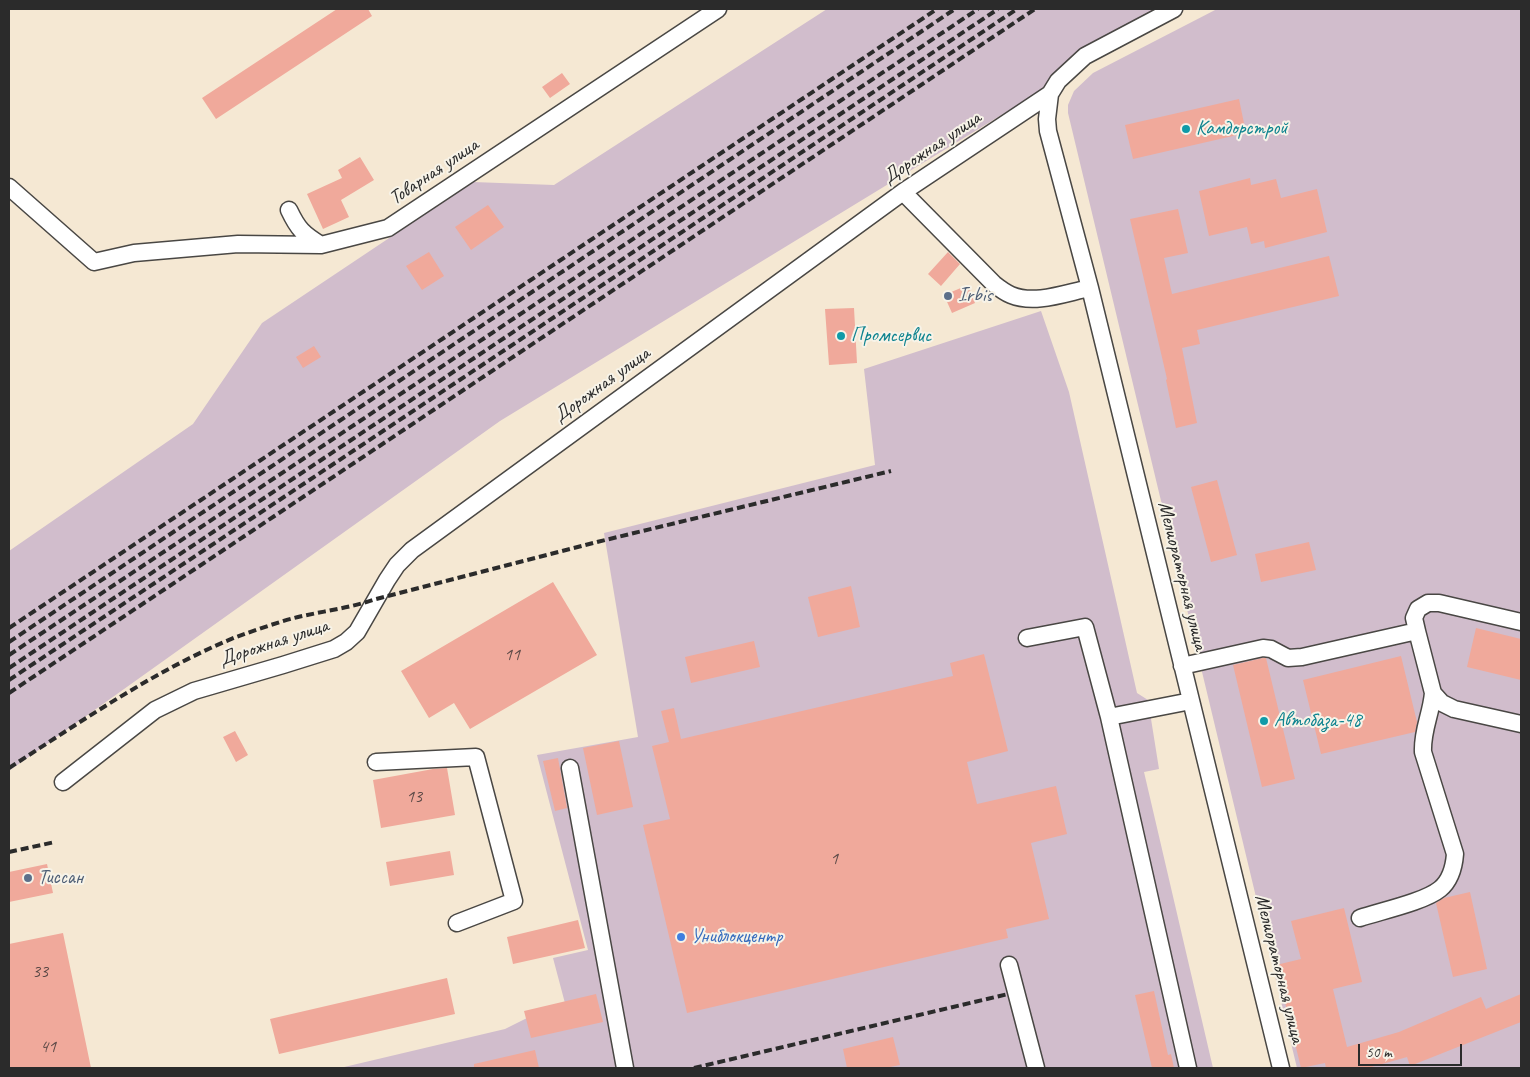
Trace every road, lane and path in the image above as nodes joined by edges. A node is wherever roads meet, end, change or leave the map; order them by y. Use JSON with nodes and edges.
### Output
{"nodes":[{"id":1,"x":718,"y":9,"type":"edge"},
{"id":2,"x":1174,"y":9,"type":"edge"},
{"id":3,"x":1050,"y":94,"type":"junction"},
{"id":4,"x":9,"y":187,"type":"edge"},
{"id":5,"x":903,"y":192,"type":"junction"},
{"id":6,"x":289,"y":210,"type":"dead end"},
{"id":7,"x":321,"y":246,"type":"junction"},
{"id":8,"x":1090,"y":288,"type":"junction"},
{"id":9,"x":1521,"y":622,"type":"edge"},
{"id":10,"x":1417,"y":631,"type":"junction"},
{"id":11,"x":1027,"y":638,"type":"dead end"},
{"id":12,"x":1182,"y":666,"type":"junction"},
{"id":13,"x":1433,"y":693,"type":"junction"},
{"id":14,"x":1191,"y":701,"type":"junction"},
{"id":15,"x":1109,"y":717,"type":"junction"},
{"id":16,"x":1521,"y":724,"type":"edge"},
{"id":17,"x":376,"y":762,"type":"dead end"},
{"id":18,"x":570,"y":768,"type":"dead end"},
{"id":19,"x":63,"y":782,"type":"dead end"},
{"id":20,"x":1360,"y":918,"type":"dead end"},
{"id":21,"x":457,"y":923,"type":"dead end"},
{"id":22,"x":1009,"y":966,"type":"dead end"},
{"id":23,"x":625,"y":1068,"type":"edge"},
{"id":24,"x":1036,"y":1068,"type":"edge"},
{"id":25,"x":1188,"y":1068,"type":"edge"},
{"id":26,"x":1281,"y":1068,"type":"edge"}],
"edges":[{"from":1,"to":7,"type":"street","name":"Товарная улица"},
{"from":2,"to":3,"type":"street","name":"Дорожная улица"},
{"from":3,"to":5,"type":"street","name":"Дорожная улица"},
{"from":3,"to":8,"type":"street","name":"Мелиораторная улица"},
{"from":4,"to":7,"type":"street","name":"Товарная улица"},
{"from":5,"to":8,"type":"street"},
{"from":5,"to":19,"type":"street","name":"Дорожная улица"},
{"from":6,"to":7,"type":"street"},
{"from":8,"to":12,"type":"street","name":"Мелиораторная улица"},
{"from":9,"to":10,"type":"street"},
{"from":10,"to":12,"type":"street"},
{"from":10,"to":13,"type":"street"},
{"from":11,"to":15,"type":"street"},
{"from":12,"to":14,"type":"street","name":"Мелиораторная улица"},
{"from":13,"to":16,"type":"street"},
{"from":13,"to":20,"type":"street"},
{"from":14,"to":15,"type":"street"},
{"from":14,"to":26,"type":"street","name":"Мелиораторная улица"},
{"from":15,"to":25,"type":"street"},
{"from":17,"to":21,"type":"street"},
{"from":18,"to":23,"type":"street"},
{"from":22,"to":24,"type":"street"}]}
